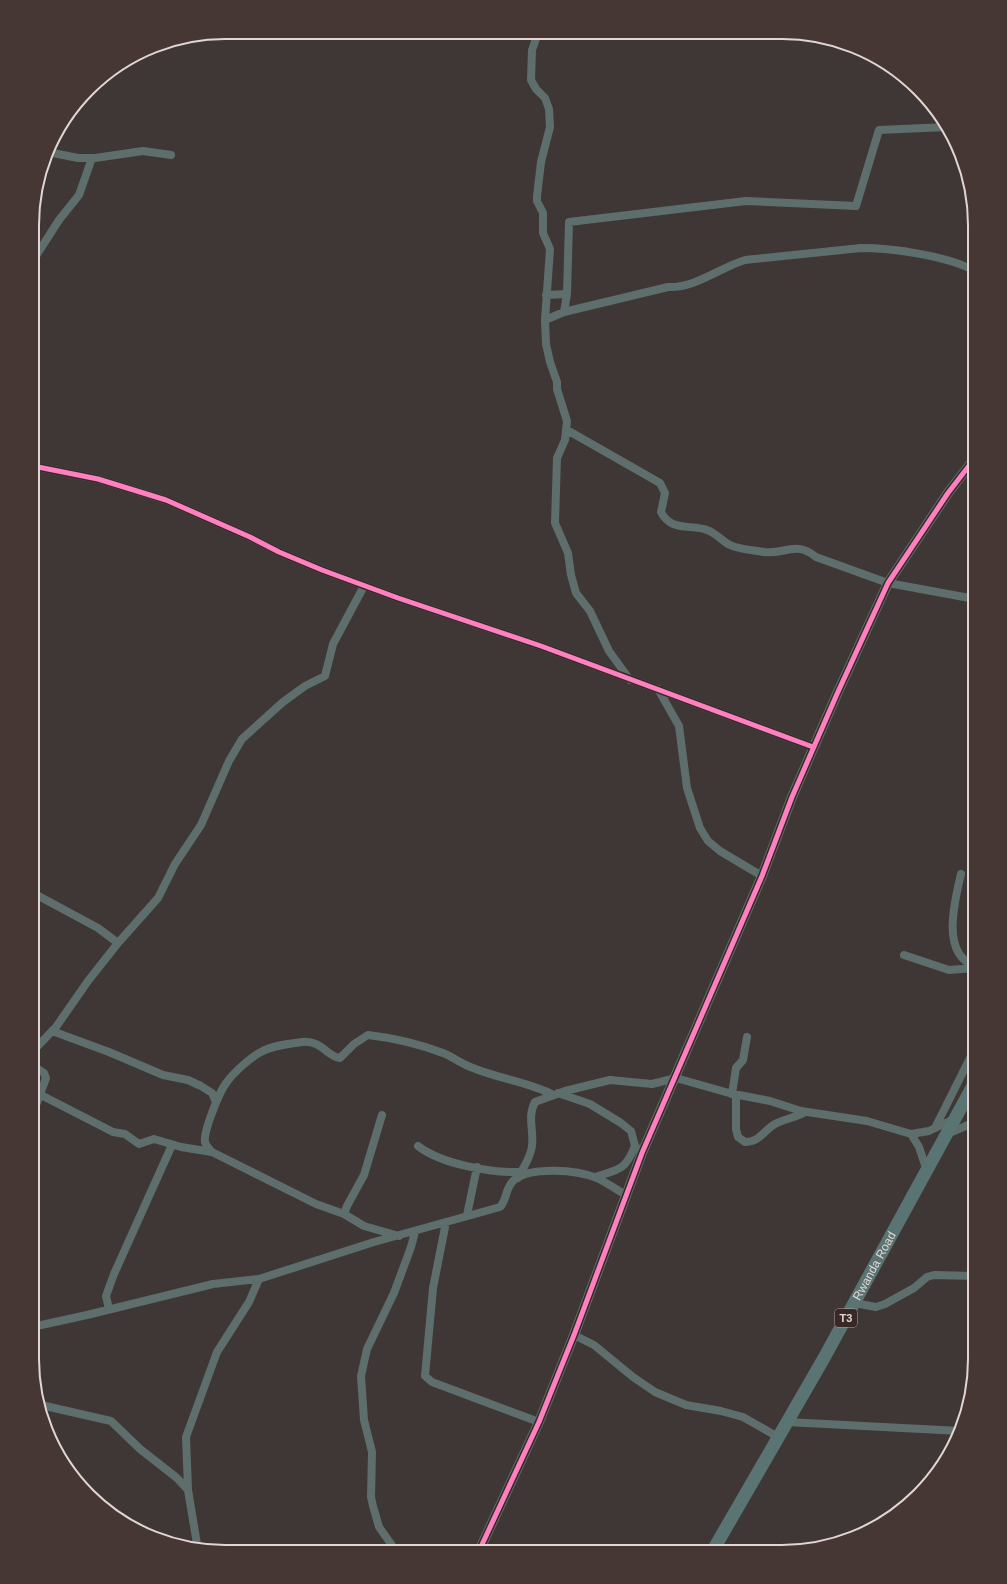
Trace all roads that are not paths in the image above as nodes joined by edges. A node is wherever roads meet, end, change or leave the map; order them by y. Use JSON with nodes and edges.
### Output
{"nodes":[{"id":1,"x":536,"y":39,"type":"edge"},
{"id":2,"x":940,"y":127,"type":"edge"},
{"id":3,"x":53,"y":153,"type":"edge"},
{"id":4,"x":171,"y":155,"type":"dead end"},
{"id":5,"x":92,"y":158,"type":"junction"},
{"id":6,"x":39,"y":252,"type":"edge"},
{"id":7,"x":968,"y":268,"type":"edge"},
{"id":8,"x":567,"y":294,"type":"junction"},
{"id":9,"x":546,"y":295,"type":"junction"},
{"id":10,"x":564,"y":312,"type":"junction"},
{"id":11,"x":545,"y":320,"type":"junction"},
{"id":12,"x":567,"y":430,"type":"junction"},
{"id":13,"x":39,"y":467,"type":"edge"},
{"id":14,"x":968,"y":467,"type":"edge"},
{"id":15,"x":888,"y":583,"type":"junction"},
{"id":16,"x":364,"y":586,"type":"junction"},
{"id":17,"x":968,"y":598,"type":"edge"},
{"id":18,"x":630,"y":680,"type":"junction"},
{"id":19,"x":658,"y":689,"type":"junction"},
{"id":20,"x":813,"y":747,"type":"junction"},
{"id":21,"x":961,"y":874,"type":"dead end"},
{"id":22,"x":762,"y":876,"type":"junction"},
{"id":23,"x":39,"y":896,"type":"edge"},
{"id":24,"x":118,"y":943,"type":"junction"},
{"id":25,"x":904,"y":955,"type":"dead end"},
{"id":26,"x":968,"y":964,"type":"edge"},
{"id":27,"x":968,"y":968,"type":"edge"},
{"id":28,"x":52,"y":1031,"type":"junction"},
{"id":29,"x":747,"y":1037,"type":"dead end"},
{"id":30,"x":39,"y":1045,"type":"edge"},
{"id":31,"x":968,"y":1062,"type":"edge"},
{"id":32,"x":39,"y":1069,"type":"edge"},
{"id":33,"x":676,"y":1078,"type":"junction"},
{"id":34,"x":39,"y":1094,"type":"joint"},
{"id":35,"x":556,"y":1094,"type":"junction"},
{"id":36,"x":734,"y":1094,"type":"junction"},
{"id":37,"x":968,"y":1096,"type":"edge"},
{"id":38,"x":216,"y":1102,"type":"junction"},
{"id":39,"x":805,"y":1112,"type":"junction"},
{"id":40,"x":382,"y":1116,"type":"dead end"},
{"id":41,"x":957,"y":1117,"type":"junction"},
{"id":42,"x":968,"y":1125,"type":"edge"},
{"id":43,"x":935,"y":1128,"type":"junction"},
{"id":44,"x":911,"y":1134,"type":"junction"},
{"id":45,"x":948,"y":1134,"type":"junction"},
{"id":46,"x":172,"y":1145,"type":"junction"},
{"id":47,"x":418,"y":1146,"type":"dead end"},
{"id":48,"x":639,"y":1149,"type":"junction"},
{"id":49,"x":212,"y":1152,"type":"junction"},
{"id":50,"x":477,"y":1167,"type":"junction"},
{"id":51,"x":927,"y":1172,"type":"junction"},
{"id":52,"x":519,"y":1175,"type":"junction"},
{"id":53,"x":595,"y":1177,"type":"junction"},
{"id":54,"x":626,"y":1195,"type":"junction"},
{"id":55,"x":344,"y":1214,"type":"junction"},
{"id":56,"x":467,"y":1215,"type":"junction"},
{"id":57,"x":446,"y":1222,"type":"junction"},
{"id":58,"x":415,"y":1232,"type":"junction"},
{"id":59,"x":399,"y":1236,"type":"junction"},
{"id":60,"x":968,"y":1276,"type":"edge"},
{"id":61,"x":258,"y":1279,"type":"junction"},
{"id":62,"x":854,"y":1303,"type":"junction"},
{"id":63,"x":109,"y":1309,"type":"junction"},
{"id":64,"x":39,"y":1325,"type":"edge"},
{"id":65,"x":574,"y":1335,"type":"junction"},
{"id":66,"x":45,"y":1406,"type":"edge"},
{"id":67,"x":539,"y":1422,"type":"junction"},
{"id":68,"x":787,"y":1422,"type":"junction"},
{"id":69,"x":954,"y":1431,"type":"edge"},
{"id":70,"x":778,"y":1437,"type":"junction"},
{"id":71,"x":188,"y":1489,"type":"junction"},
{"id":72,"x":197,"y":1542,"type":"edge"},
{"id":73,"x":392,"y":1545,"type":"edge"},
{"id":74,"x":482,"y":1545,"type":"edge"},
{"id":75,"x":716,"y":1545,"type":"edge"}],
"edges":[{"from":1,"to":9,"type":"street"},
{"from":2,"to":8,"type":"street"},
{"from":3,"to":5,"type":"street"},
{"from":4,"to":5,"type":"street"},
{"from":5,"to":6,"type":"street"},
{"from":7,"to":10,"type":"street"},
{"from":8,"to":9,"type":"street"},
{"from":8,"to":10,"type":"street"},
{"from":9,"to":11,"type":"street"},
{"from":10,"to":11,"type":"street"},
{"from":11,"to":12,"type":"street"},
{"from":12,"to":15,"type":"street"},
{"from":12,"to":18,"type":"street"},
{"from":13,"to":16,"type":"street"},
{"from":14,"to":15,"type":"street"},
{"from":15,"to":17,"type":"street"},
{"from":15,"to":20,"type":"street"},
{"from":16,"to":18,"type":"street"},
{"from":16,"to":24,"type":"street"},
{"from":18,"to":19,"type":"street"},
{"from":19,"to":20,"type":"street"},
{"from":19,"to":22,"type":"street"},
{"from":20,"to":22,"type":"street"},
{"from":21,"to":26,"type":"street"},
{"from":22,"to":33,"type":"street"},
{"from":23,"to":24,"type":"street"},
{"from":24,"to":28,"type":"street"},
{"from":25,"to":27,"type":"street"},
{"from":28,"to":30,"type":"street"},
{"from":28,"to":38,"type":"street"},
{"from":29,"to":36,"type":"street"},
{"from":31,"to":43,"type":"street"},
{"from":32,"to":34,"type":"street"},
{"from":33,"to":35,"type":"street"},
{"from":33,"to":36,"type":"street"},
{"from":33,"to":48,"type":"street"},
{"from":34,"to":46,"type":"street"},
{"from":35,"to":38,"type":"street"},
{"from":35,"to":48,"type":"street"},
{"from":35,"to":52,"type":"street"},
{"from":36,"to":39,"type":"street"},
{"from":36,"to":39,"type":"street"},
{"from":37,"to":41,"type":"highway","name":"Rwanda Road","number":"T3"},
{"from":38,"to":49,"type":"street"},
{"from":39,"to":44,"type":"street"},
{"from":40,"to":55,"type":"street"},
{"from":41,"to":43,"type":"street"},
{"from":41,"to":45,"type":"highway","name":"Rwanda Road","number":"T3"},
{"from":42,"to":45,"type":"street"},
{"from":43,"to":44,"type":"street"},
{"from":44,"to":51,"type":"street"},
{"from":45,"to":51,"type":"highway","name":"Rwanda Road","number":"T3"},
{"from":46,"to":49,"type":"street"},
{"from":46,"to":63,"type":"street"},
{"from":47,"to":50,"type":"street"},
{"from":48,"to":53,"type":"street"},
{"from":48,"to":54,"type":"street"},
{"from":49,"to":55,"type":"street"},
{"from":50,"to":52,"type":"street"},
{"from":50,"to":56,"type":"street"},
{"from":51,"to":62,"type":"highway","name":"Rwanda Road","number":"T3"},
{"from":52,"to":53,"type":"street"},
{"from":52,"to":56,"type":"street"},
{"from":53,"to":54,"type":"street"},
{"from":54,"to":65,"type":"street"},
{"from":55,"to":59,"type":"street"},
{"from":56,"to":57,"type":"street"},
{"from":57,"to":58,"type":"street"},
{"from":57,"to":67,"type":"street"},
{"from":58,"to":59,"type":"street"},
{"from":58,"to":73,"type":"street"},
{"from":59,"to":61,"type":"street"},
{"from":60,"to":62,"type":"street"},
{"from":61,"to":63,"type":"street"},
{"from":61,"to":71,"type":"street"},
{"from":62,"to":68,"type":"highway","name":"Rwanda Road","number":"T3"},
{"from":63,"to":64,"type":"street"},
{"from":65,"to":67,"type":"street"},
{"from":65,"to":70,"type":"street"},
{"from":66,"to":71,"type":"street"},
{"from":67,"to":74,"type":"street"},
{"from":68,"to":69,"type":"street"},
{"from":68,"to":70,"type":"highway","name":"Rwanda Road","number":"T3"},
{"from":70,"to":75,"type":"highway","name":"Rwanda Road","number":"T3"},
{"from":71,"to":72,"type":"street"}]}
